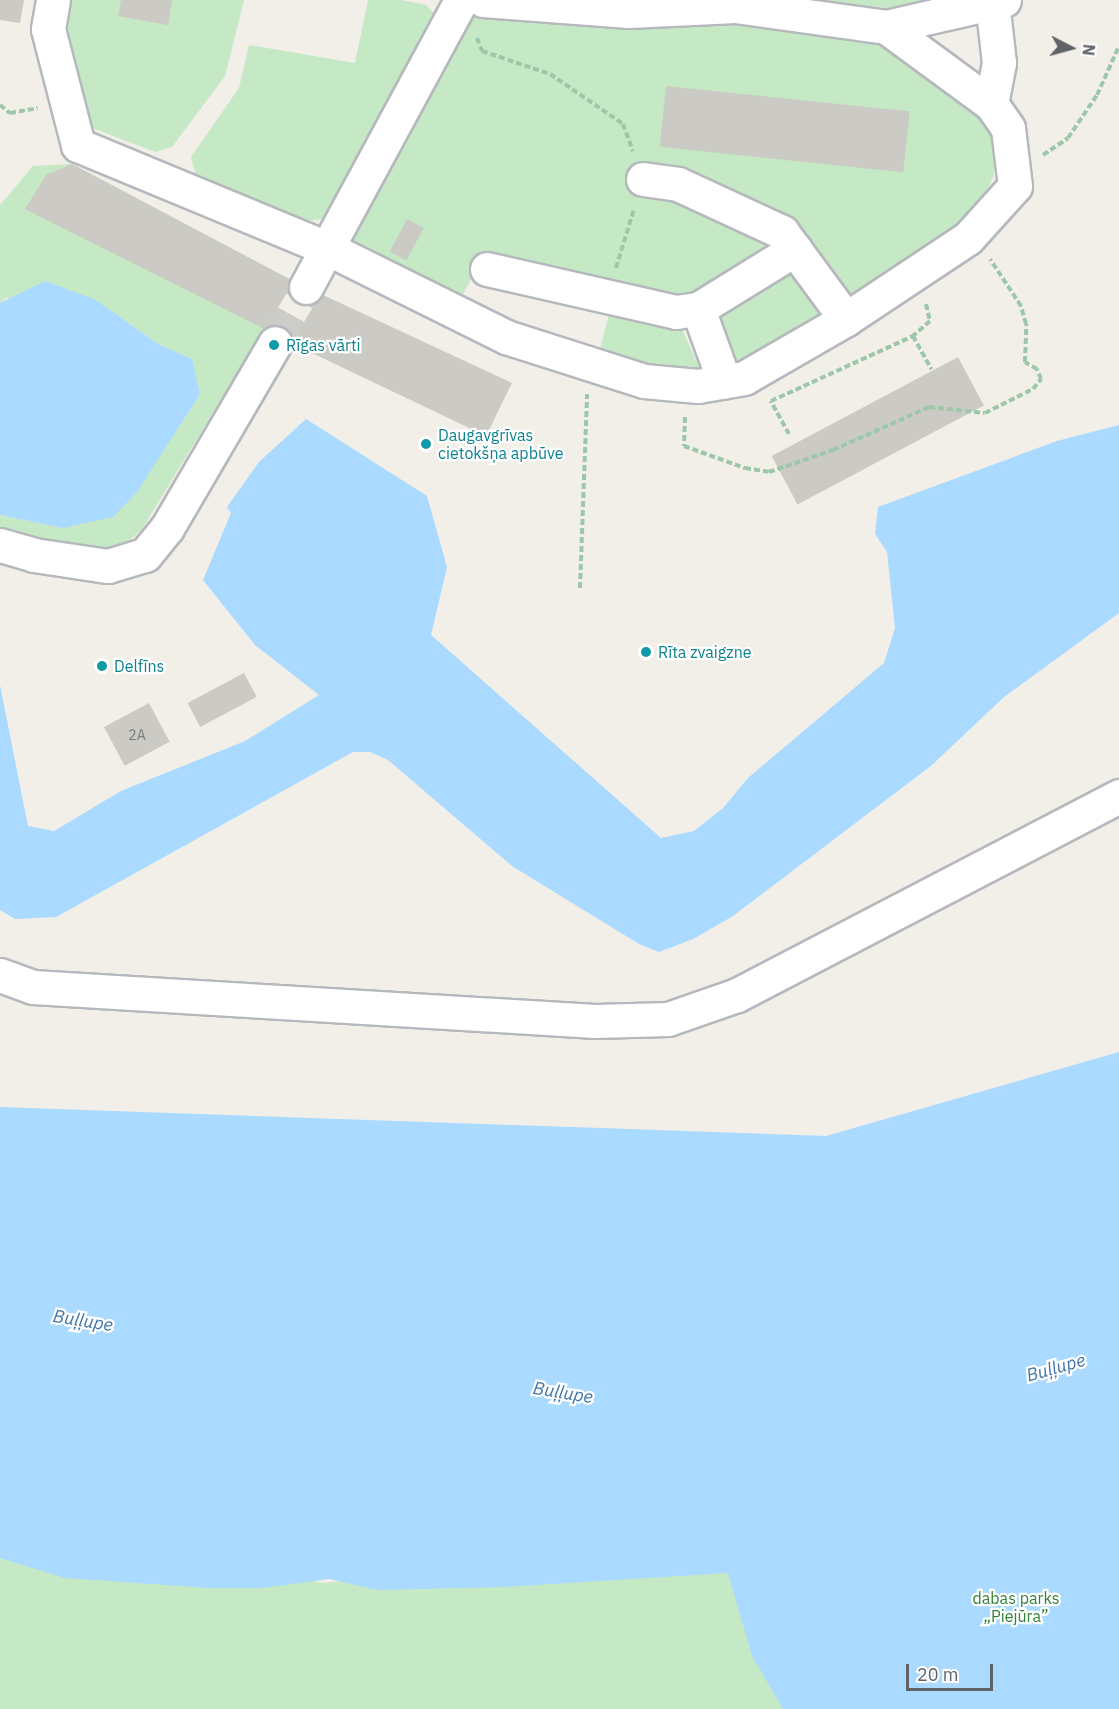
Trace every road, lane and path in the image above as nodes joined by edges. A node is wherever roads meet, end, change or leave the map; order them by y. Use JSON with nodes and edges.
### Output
{"nodes":[{"id":1,"x":53,"y":0,"type":"edge"},
{"id":2,"x":461,"y":0,"type":"edge"},
{"id":3,"x":483,"y":0,"type":"edge"},
{"id":4,"x":998,"y":1,"type":"edge"},
{"id":5,"x":886,"y":27,"type":"junction"},
{"id":6,"x":1119,"y":46,"type":"edge"},
{"id":7,"x":66,"y":104,"type":"junction"},
{"id":8,"x":991,"y":104,"type":"junction"},
{"id":9,"x":0,"y":105,"type":"edge"},
{"id":10,"x":643,"y":179,"type":"dead end"},
{"id":11,"x":1015,"y":186,"type":"junction"},
{"id":12,"x":968,"y":238,"type":"junction"},
{"id":13,"x":329,"y":249,"type":"junction"},
{"id":14,"x":795,"y":249,"type":"junction"},
{"id":15,"x":486,"y":268,"type":"dead end"},
{"id":16,"x":918,"y":271,"type":"junction"},
{"id":17,"x":306,"y":287,"type":"tunnel mouth"},
{"id":18,"x":698,"y":309,"type":"junction"},
{"id":19,"x":846,"y":319,"type":"junction"},
{"id":20,"x":913,"y":336,"type":"junction"},
{"id":21,"x":275,"y":343,"type":"tunnel mouth"},
{"id":22,"x":932,"y":369,"type":"dead end"},
{"id":23,"x":724,"y":381,"type":"junction"},
{"id":24,"x":676,"y":384,"type":"junction"},
{"id":25,"x":789,"y":434,"type":"dead end"},
{"id":26,"x":0,"y":545,"type":"edge"},
{"id":27,"x":1119,"y":796,"type":"edge"},
{"id":28,"x":0,"y":975,"type":"edge"}],
"edges":[{"from":1,"to":7,"type":"lane"},
{"from":2,"to":13,"type":"lane"},
{"from":3,"to":5,"type":"lane"},
{"from":4,"to":5,"type":"lane"},
{"from":4,"to":8,"type":"lane"},
{"from":5,"to":8,"type":"lane"},
{"from":6,"to":11,"type":"path"},
{"from":7,"to":9,"type":"path"},
{"from":7,"to":13,"type":"lane"},
{"from":8,"to":11,"type":"lane"},
{"from":10,"to":14,"type":"lane"},
{"from":11,"to":12,"type":"lane"},
{"from":12,"to":16,"type":"lane"},
{"from":12,"to":24,"type":"path"},
{"from":13,"to":17,"type":"lane"},
{"from":13,"to":24,"type":"lane"},
{"from":14,"to":18,"type":"lane"},
{"from":14,"to":19,"type":"lane"},
{"from":15,"to":18,"type":"lane"},
{"from":16,"to":19,"type":"lane"},
{"from":16,"to":20,"type":"path"},
{"from":18,"to":23,"type":"lane"},
{"from":19,"to":23,"type":"lane"},
{"from":20,"to":22,"type":"path"},
{"from":20,"to":25,"type":"path"},
{"from":21,"to":26,"type":"lane"},
{"from":23,"to":24,"type":"lane"},
{"from":27,"to":28,"type":"lane"}]}
